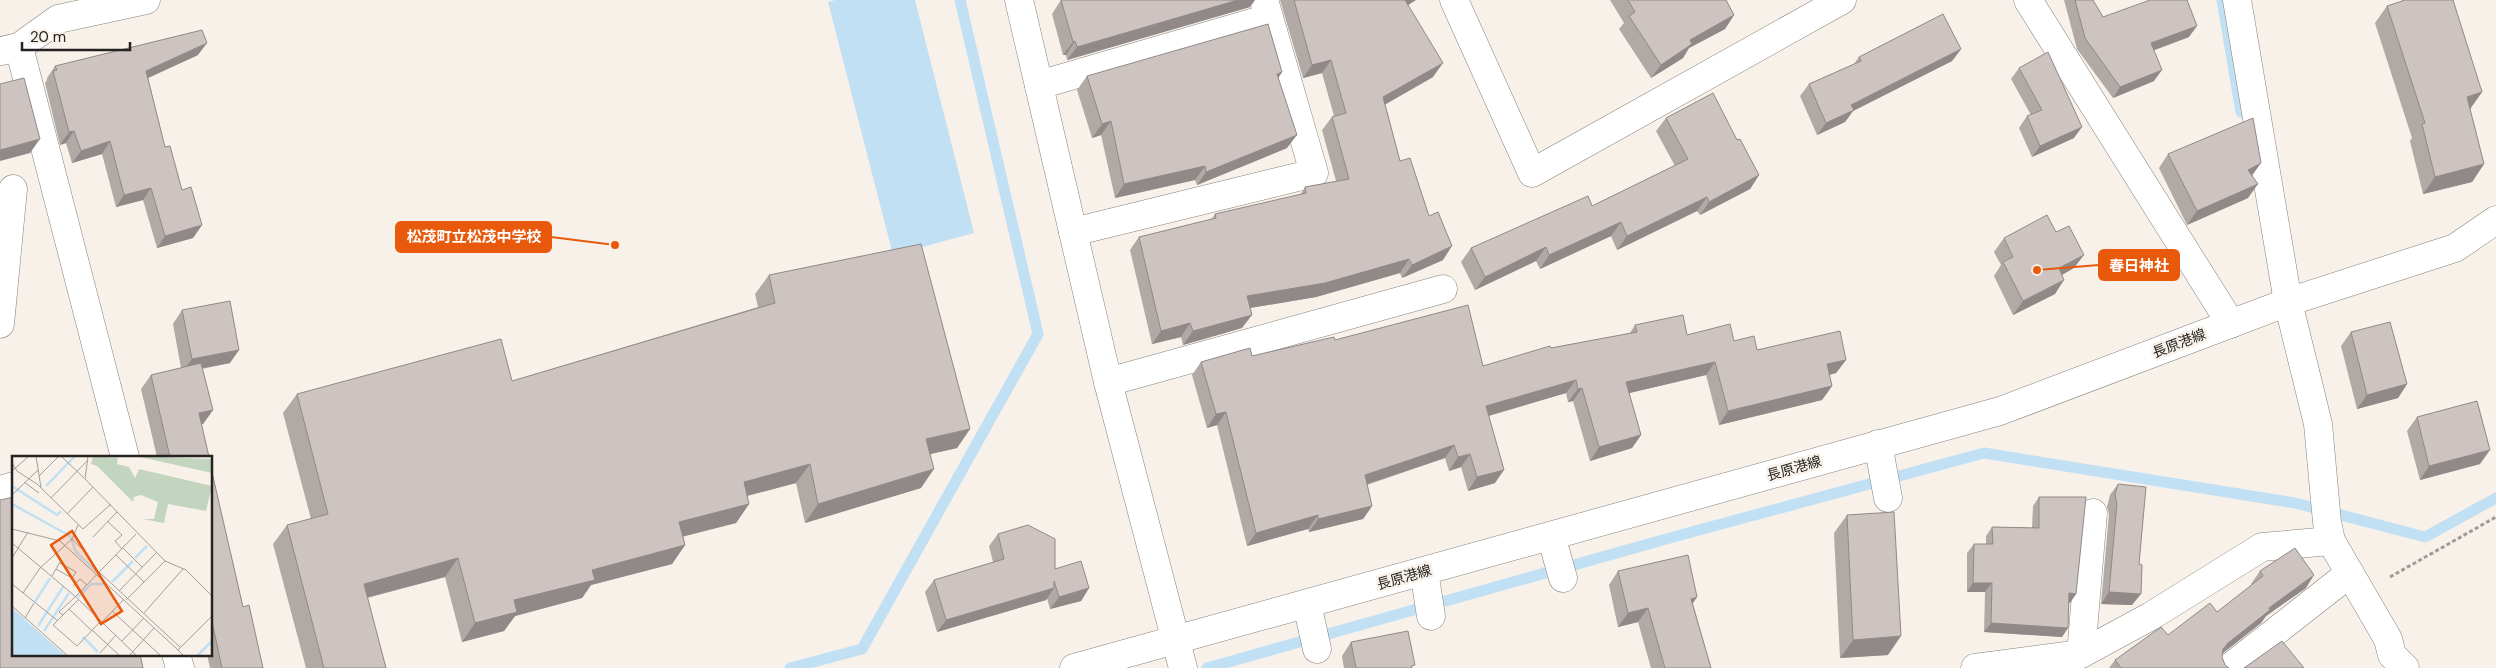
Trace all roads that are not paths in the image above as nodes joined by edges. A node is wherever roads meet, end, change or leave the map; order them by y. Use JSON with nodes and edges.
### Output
{"nodes":[{"id":1,"x":146,"y":0,"type":"edge"},
{"id":2,"x":1019,"y":0,"type":"edge"},
{"id":3,"x":1454,"y":0,"type":"edge"},
{"id":4,"x":1842,"y":0,"type":"edge"},
{"id":5,"x":2028,"y":0,"type":"edge"},
{"id":6,"x":2237,"y":0,"type":"edge"},
{"id":7,"x":57,"y":9,"type":"edge"},
{"id":8,"x":1266,"y":9,"type":"edge"},
{"id":9,"x":9,"y":49,"type":"edge"},
{"id":10,"x":1039,"y":85,"type":"junction"},
{"id":11,"x":53,"y":177,"type":"junction"},
{"id":12,"x":6,"y":190,"type":"edge"},
{"id":13,"x":2496,"y":220,"type":"edge"},
{"id":14,"x":1073,"y":232,"type":"junction"},
{"id":15,"x":1443,"y":289,"type":"dead end"},
{"id":16,"x":2288,"y":302,"type":"junction"},
{"id":17,"x":0,"y":324,"type":"edge"},
{"id":18,"x":2231,"y":324,"type":"junction"},
{"id":19,"x":1108,"y":382,"type":"junction"},
{"id":20,"x":1878,"y":444,"type":"junction"},
{"id":21,"x":121,"y":456,"type":"edge"},
{"id":22,"x":1888,"y":498,"type":"dead end"},
{"id":23,"x":2093,"y":513,"type":"dead end"},
{"id":24,"x":1551,"y":536,"type":"junction"},
{"id":25,"x":2331,"y":541,"type":"junction"},
{"id":26,"x":1424,"y":571,"type":"junction"},
{"id":27,"x":1563,"y":578,"type":"dead end"},
{"id":28,"x":2355,"y":583,"type":"junction"},
{"id":29,"x":1307,"y":604,"type":"junction"},
{"id":30,"x":1430,"y":616,"type":"dead end"},
{"id":31,"x":1317,"y":649,"type":"dead end"},
{"id":32,"x":2082,"y":654,"type":"junction"},
{"id":33,"x":1180,"y":656,"type":"edge"},
{"id":34,"x":2394,"y":664,"type":"edge"},
{"id":35,"x":1074,"y":668,"type":"edge"},
{"id":36,"x":1975,"y":668,"type":"edge"},
{"id":37,"x":2229,"y":668,"type":"edge"}],
"edges":[{"from":1,"to":7,"type":"street"},
{"from":2,"to":10,"type":"street"},
{"from":3,"to":4,"type":"street"},
{"from":5,"to":18,"type":"street"},
{"from":6,"to":16,"type":"street"},
{"from":7,"to":9,"type":"street"},
{"from":8,"to":10,"type":"street"},
{"from":8,"to":14,"type":"street"},
{"from":9,"to":11,"type":"street"},
{"from":10,"to":14,"type":"street"},
{"from":11,"to":12,"type":"street"},
{"from":11,"to":21,"type":"street"},
{"from":12,"to":17,"type":"street"},
{"from":13,"to":16,"type":"street","name":"長原港線"},
{"from":14,"to":19,"type":"street"},
{"from":15,"to":19,"type":"street"},
{"from":16,"to":18,"type":"street","name":"長原港線"},
{"from":16,"to":25,"type":"street"},
{"from":18,"to":20,"type":"street","name":"長原港線"},
{"from":19,"to":33,"type":"street"},
{"from":20,"to":22,"type":"street"},
{"from":20,"to":24,"type":"street","name":"長原港線"},
{"from":23,"to":32,"type":"street"},
{"from":24,"to":26,"type":"street","name":"長原港線"},
{"from":24,"to":27,"type":"street"},
{"from":25,"to":28,"type":"street"},
{"from":25,"to":32,"type":"street"},
{"from":26,"to":29,"type":"street","name":"長原港線"},
{"from":26,"to":30,"type":"street"},
{"from":28,"to":34,"type":"street"},
{"from":28,"to":37,"type":"street"},
{"from":29,"to":31,"type":"street"},
{"from":29,"to":33,"type":"street","name":"長原港線"},
{"from":32,"to":36,"type":"street"},
{"from":33,"to":35,"type":"street","name":"長原港線"}]}
